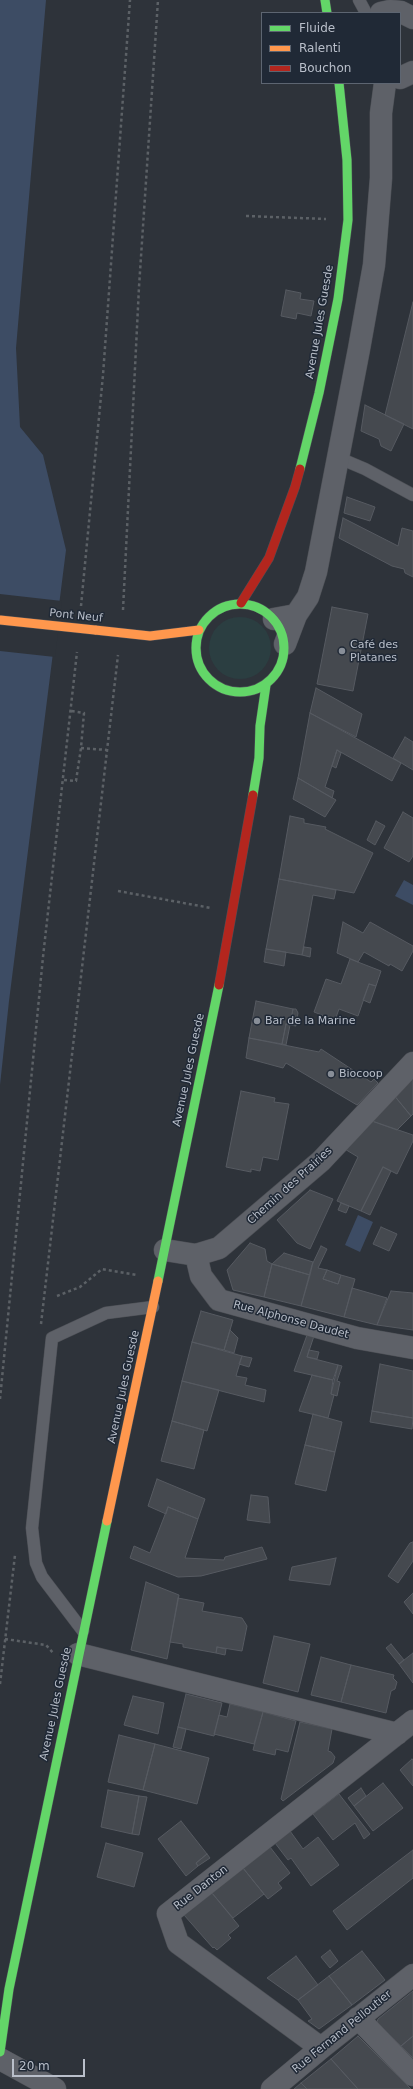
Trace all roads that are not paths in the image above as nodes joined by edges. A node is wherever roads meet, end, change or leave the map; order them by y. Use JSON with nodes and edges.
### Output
{"nodes":[{"id":1,"x":325,"y":0,"type":"edge"},
{"id":2,"x":360,"y":0,"type":"edge"},
{"id":3,"x":327,"y":12,"type":"edge"},
{"id":4,"x":366,"y":12,"type":"edge"},
{"id":5,"x":386,"y":12,"type":"edge"},
{"id":6,"x":401,"y":12,"type":"edge"},
{"id":7,"x":401,"y":12,"type":"edge"},
{"id":8,"x":412,"y":16,"type":"edge"},
{"id":9,"x":413,"y":72,"type":"edge"},
{"id":10,"x":401,"y":78,"type":"edge"},
{"id":11,"x":339,"y":84,"type":"edge"},
{"id":12,"x":385,"y":84,"type":"edge"},
{"id":13,"x":338,"y":458,"type":"junction"},
{"id":14,"x":413,"y":494,"type":"edge"},
{"id":15,"x":269,"y":558,"type":"junction"},
{"id":16,"x":267,"y":580,"type":"dead end"},
{"id":17,"x":241,"y":603,"type":"junction"},
{"id":18,"x":268,"y":611,"type":"junction"},
{"id":19,"x":296,"y":615,"type":"junction"},
{"id":20,"x":0,"y":620,"type":"edge"},
{"id":21,"x":199,"y":630,"type":"junction"},
{"id":22,"x":150,"y":636,"type":"junction"},
{"id":23,"x":168,"y":644,"type":"dead end"},
{"id":24,"x":285,"y":644,"type":"junction"},
{"id":25,"x":186,"y":652,"type":"dead end"},
{"id":26,"x":196,"y":657,"type":"junction"},
{"id":27,"x":266,"y":685,"type":"junction"},
{"id":28,"x":237,"y":693,"type":"junction"},
{"id":29,"x":245,"y":704,"type":"dead end"},
{"id":30,"x":252,"y":715,"type":"dead end"},
{"id":31,"x":260,"y":726,"type":"junction"},
{"id":32,"x":413,"y":1063,"type":"edge"},
{"id":33,"x":165,"y":1250,"type":"junction"},
{"id":34,"x":196,"y":1255,"type":"junction"},
{"id":35,"x":153,"y":1307,"type":"junction"},
{"id":36,"x":413,"y":1348,"type":"edge"},
{"id":37,"x":83,"y":1631,"type":"junction"},
{"id":38,"x":78,"y":1654,"type":"junction"},
{"id":39,"x":405,"y":1728,"type":"edge"},
{"id":40,"x":413,"y":1975,"type":"edge"},
{"id":41,"x":358,"y":2018,"type":"junction"},
{"id":42,"x":321,"y":2048,"type":"junction"},
{"id":43,"x":0,"y":2052,"type":"edge"},
{"id":44,"x":0,"y":2059,"type":"edge"},
{"id":45,"x":413,"y":2075,"type":"edge"},
{"id":46,"x":55,"y":2089,"type":"edge"},
{"id":47,"x":272,"y":2089,"type":"edge"}],
"edges":[{"from":1,"to":3,"type":"main road"},
{"from":2,"to":4,"type":"lane"},
{"from":5,"to":7,"type":"street"},
{"from":6,"to":8,"type":"street"},
{"from":9,"to":10,"type":"street"},
{"from":11,"to":15,"type":"main road","name":"Avenue Jules Guesde"},
{"from":12,"to":13,"type":"street"},
{"from":13,"to":14,"type":"lane"},
{"from":13,"to":19,"type":"street"},
{"from":15,"to":16,"type":"main road","name":"Avenue Jules Guesde"},
{"from":15,"to":17,"type":"main road","name":"Avenue Jules Guesde"},
{"from":17,"to":18,"type":"main road"},
{"from":17,"to":21,"type":"main road"},
{"from":18,"to":19,"type":"street"},
{"from":18,"to":24,"type":"main road"},
{"from":19,"to":24,"type":"street"},
{"from":20,"to":22,"type":"main road","name":"Pont Neuf","bridge":true},
{"from":21,"to":22,"type":"main road","name":"Pont Neuf"},
{"from":21,"to":26,"type":"main road"},
{"from":22,"to":23,"type":"main road","name":"Pont Neuf"},
{"from":24,"to":27,"type":"main road"},
{"from":25,"to":26,"type":"main road"},
{"from":26,"to":28,"type":"main road"},
{"from":27,"to":28,"type":"main road"},
{"from":27,"to":31,"type":"main road","name":"Avenue Jules Guesde"},
{"from":28,"to":29,"type":"main road"},
{"from":30,"to":31,"type":"main road"},
{"from":31,"to":33,"type":"main road","name":"Avenue Jules Guesde"},
{"from":32,"to":34,"type":"street","name":"Chemin des Prairies"},
{"from":33,"to":34,"type":"street","name":"Chemin des Prairies"},
{"from":33,"to":35,"type":"main road","name":"Avenue Jules Guesde"},
{"from":34,"to":36,"type":"street","name":"Rue Alphonse Daudet"},
{"from":35,"to":37,"type":"main road","name":"Avenue Jules Guesde"},
{"from":35,"to":37,"type":"lane"},
{"from":37,"to":38,"type":"main road","name":"Avenue Jules Guesde"},
{"from":38,"to":39,"type":"street","name":"Rue Danton"},
{"from":38,"to":43,"type":"main road","name":"Avenue Jules Guesde"},
{"from":39,"to":42,"type":"street","name":"Rue Danton"},
{"from":40,"to":41,"type":"street","name":"Rue Fernand Pelloutier"},
{"from":41,"to":42,"type":"street","name":"Rue Fernand Pelloutier"},
{"from":41,"to":45,"type":"street"},
{"from":42,"to":47,"type":"street","name":"Rue Fernand Pelloutier"},
{"from":44,"to":46,"type":"street"}]}
